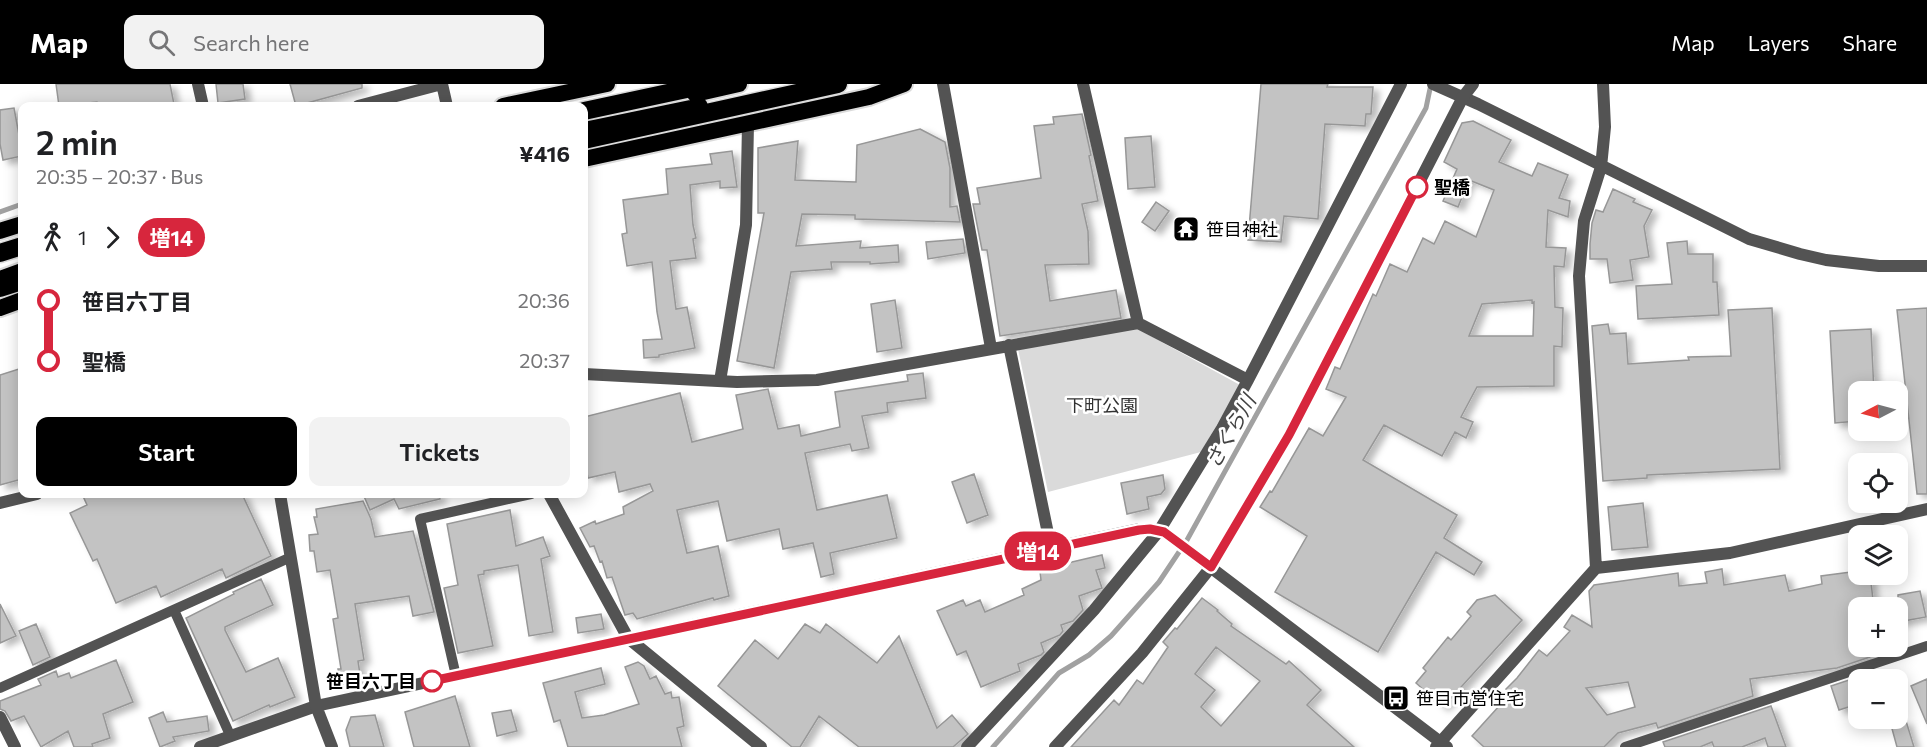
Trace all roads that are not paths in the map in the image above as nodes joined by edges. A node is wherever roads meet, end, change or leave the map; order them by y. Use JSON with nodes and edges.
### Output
{"nodes":[{"id":1,"x":198,"y":84,"type":"edge"},
{"id":2,"x":442,"y":84,"type":"edge"},
{"id":3,"x":607,"y":84,"type":"edge"},
{"id":4,"x":710,"y":84,"type":"edge"},
{"id":5,"x":739,"y":84,"type":"edge"},
{"id":6,"x":836,"y":84,"type":"edge"},
{"id":7,"x":904,"y":84,"type":"edge"},
{"id":8,"x":943,"y":84,"type":"edge"},
{"id":9,"x":1083,"y":84,"type":"edge"},
{"id":10,"x":1401,"y":84,"type":"edge"},
{"id":11,"x":1473,"y":84,"type":"edge"},
{"id":12,"x":1603,"y":84,"type":"edge"},
{"id":13,"x":1438,"y":86,"type":"edge"},
{"id":14,"x":1463,"y":97,"type":"junction"},
{"id":15,"x":202,"y":102,"type":"edge"},
{"id":16,"x":373,"y":102,"type":"edge"},
{"id":17,"x":446,"y":102,"type":"edge"},
{"id":18,"x":522,"y":102,"type":"edge"},
{"id":19,"x":588,"y":110,"type":"edge"},
{"id":20,"x":588,"y":119,"type":"edge"},
{"id":21,"x":747,"y":124,"type":"junction"},
{"id":22,"x":588,"y":129,"type":"edge"},
{"id":23,"x":588,"y":139,"type":"edge"},
{"id":24,"x":588,"y":158,"type":"edge"},
{"id":25,"x":1601,"y":167,"type":"junction"},
{"id":26,"x":18,"y":225,"type":"edge"},
{"id":27,"x":0,"y":231,"type":"edge"},
{"id":28,"x":18,"y":247,"type":"edge"},
{"id":29,"x":0,"y":253,"type":"edge"},
{"id":30,"x":18,"y":261,"type":"edge"},
{"id":31,"x":1927,"y":266,"type":"edge"},
{"id":32,"x":0,"y":267,"type":"edge"},
{"id":33,"x":18,"y":272,"type":"edge"},
{"id":34,"x":0,"y":279,"type":"edge"},
{"id":35,"x":18,"y":282,"type":"edge"},
{"id":36,"x":0,"y":288,"type":"edge"},
{"id":37,"x":18,"y":301,"type":"edge"},
{"id":38,"x":0,"y":308,"type":"edge"},
{"id":39,"x":1138,"y":323,"type":"junction"},
{"id":40,"x":1009,"y":345,"type":"junction"},
{"id":41,"x":991,"y":348,"type":"junction"},
{"id":42,"x":588,"y":374,"type":"edge"},
{"id":43,"x":1248,"y":380,"type":"junction"},
{"id":44,"x":720,"y":381,"type":"junction"},
{"id":45,"x":21,"y":498,"type":"edge"},
{"id":46,"x":281,"y":498,"type":"edge"},
{"id":47,"x":513,"y":498,"type":"edge"},
{"id":48,"x":551,"y":498,"type":"edge"},
{"id":49,"x":0,"y":503,"type":"edge"},
{"id":50,"x":1927,"y":509,"type":"edge"},
{"id":51,"x":1161,"y":532,"type":"junction"},
{"id":52,"x":1051,"y":548,"type":"junction"},
{"id":53,"x":291,"y":557,"type":"junction"},
{"id":54,"x":1211,"y":567,"type":"junction"},
{"id":55,"x":1596,"y":568,"type":"junction"},
{"id":56,"x":174,"y":610,"type":"junction"},
{"id":57,"x":628,"y":638,"type":"junction"},
{"id":58,"x":1927,"y":645,"type":"edge"},
{"id":59,"x":456,"y":676,"type":"junction"},
{"id":60,"x":0,"y":687,"type":"edge"},
{"id":61,"x":316,"y":706,"type":"junction"},
{"id":62,"x":0,"y":717,"type":"edge"},
{"id":63,"x":230,"y":735,"type":"junction"},
{"id":64,"x":1441,"y":745,"type":"edge"},
{"id":65,"x":755,"y":746,"type":"edge"},
{"id":66,"x":15,"y":747,"type":"edge"},
{"id":67,"x":200,"y":747,"type":"edge"},
{"id":68,"x":332,"y":747,"type":"edge"},
{"id":69,"x":968,"y":747,"type":"edge"},
{"id":70,"x":1055,"y":747,"type":"edge"},
{"id":71,"x":1625,"y":747,"type":"edge"}],
"edges":[{"from":1,"to":15,"type":"street"},
{"from":2,"to":16,"type":"street"},
{"from":2,"to":17,"type":"street"},
{"from":3,"to":18,"type":"highway"},
{"from":4,"to":19,"type":"highway"},
{"from":5,"to":20,"type":"highway"},
{"from":6,"to":22,"type":"highway"},
{"from":6,"to":23,"type":"highway"},
{"from":7,"to":21,"type":"highway"},
{"from":8,"to":41,"type":"street"},
{"from":9,"to":39,"type":"street"},
{"from":10,"to":43,"type":"street"},
{"from":11,"to":14,"type":"street"},
{"from":12,"to":25,"type":"street"},
{"from":13,"to":14,"type":"street"},
{"from":14,"to":25,"type":"street"},
{"from":14,"to":54,"type":"street"},
{"from":21,"to":24,"type":"highway"},
{"from":21,"to":44,"type":"street"},
{"from":25,"to":31,"type":"street"},
{"from":25,"to":55,"type":"street"},
{"from":26,"to":27,"type":"highway"},
{"from":28,"to":29,"type":"highway"},
{"from":30,"to":32,"type":"highway"},
{"from":33,"to":34,"type":"highway"},
{"from":35,"to":36,"type":"highway"},
{"from":37,"to":38,"type":"highway"},
{"from":39,"to":40,"type":"street"},
{"from":39,"to":43,"type":"street"},
{"from":40,"to":41,"type":"street"},
{"from":40,"to":52,"type":"street"},
{"from":41,"to":44,"type":"street"},
{"from":42,"to":44,"type":"street"},
{"from":43,"to":51,"type":"street"},
{"from":45,"to":49,"type":"street"},
{"from":46,"to":53,"type":"street"},
{"from":47,"to":59,"type":"lane"},
{"from":48,"to":57,"type":"street"},
{"from":50,"to":55,"type":"street"},
{"from":51,"to":52,"type":"street"},
{"from":51,"to":54,"type":"street"},
{"from":51,"to":69,"type":"street"},
{"from":52,"to":57,"type":"street"},
{"from":53,"to":56,"type":"lane"},
{"from":53,"to":61,"type":"street"},
{"from":54,"to":64,"type":"street"},
{"from":54,"to":70,"type":"street"},
{"from":55,"to":64,"type":"street"},
{"from":56,"to":60,"type":"lane"},
{"from":56,"to":63,"type":"lane"},
{"from":57,"to":59,"type":"street"},
{"from":57,"to":65,"type":"street"},
{"from":58,"to":71,"type":"lane"},
{"from":59,"to":61,"type":"street"},
{"from":61,"to":63,"type":"street"},
{"from":61,"to":68,"type":"street"},
{"from":62,"to":66,"type":"street"},
{"from":63,"to":67,"type":"street"}]}
